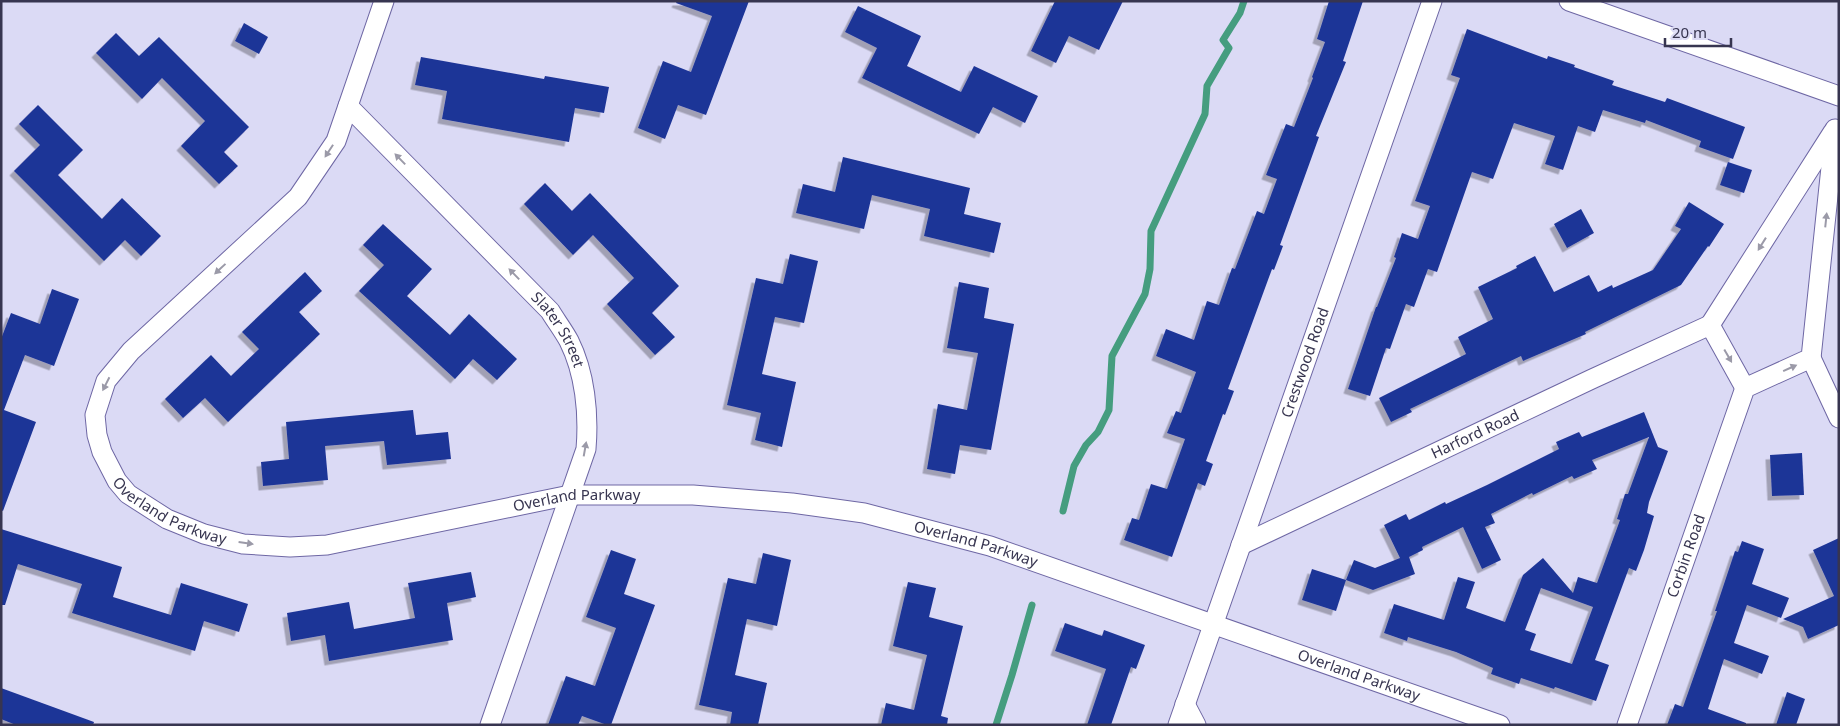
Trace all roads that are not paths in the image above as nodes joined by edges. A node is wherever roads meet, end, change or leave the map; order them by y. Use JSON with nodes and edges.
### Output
{"nodes":[{"id":1,"x":384,"y":1,"type":"edge"},
{"id":2,"x":1432,"y":1,"type":"edge"},
{"id":3,"x":1569,"y":1,"type":"edge"},
{"id":4,"x":1839,"y":96,"type":"edge"},
{"id":5,"x":348,"y":106,"type":"junction"},
{"id":6,"x":1837,"y":124,"type":"edge"},
{"id":7,"x":1710,"y":325,"type":"junction"},
{"id":8,"x":1811,"y":358,"type":"junction"},
{"id":9,"x":1746,"y":388,"type":"junction"},
{"id":10,"x":1839,"y":418,"type":"edge"},
{"id":11,"x":570,"y":495,"type":"junction"},
{"id":12,"x":1241,"y":545,"type":"junction"},
{"id":13,"x":1214,"y":624,"type":"junction"},
{"id":14,"x":1185,"y":704,"type":"junction"},
{"id":15,"x":490,"y":725,"type":"edge"},
{"id":16,"x":1178,"y":725,"type":"edge"},
{"id":17,"x":1196,"y":725,"type":"edge"},
{"id":18,"x":1500,"y":725,"type":"edge"},
{"id":19,"x":1627,"y":725,"type":"edge"}],
"edges":[{"from":1,"to":5,"type":"street"},
{"from":2,"to":12,"type":"street","name":"Crestwood Road"},
{"from":3,"to":4,"type":"street"},
{"from":11,"to":5,"type":"street","name":"Slater Street","one_way":true},
{"from":5,"to":11,"type":"street","name":"Overland Parkway","one_way":true},
{"from":6,"to":7,"type":"street","one_way":true},
{"from":8,"to":6,"type":"street","one_way":true},
{"from":7,"to":9,"type":"street","one_way":true},
{"from":7,"to":12,"type":"street","name":"Harford Road"},
{"from":9,"to":8,"type":"street","one_way":true},
{"from":8,"to":10,"type":"street"},
{"from":9,"to":19,"type":"street","name":"Corbin Road"},
{"from":11,"to":13,"type":"street","name":"Overland Parkway"},
{"from":11,"to":15,"type":"street","name":"Slater Street"},
{"from":12,"to":13,"type":"street","name":"Crestwood Road"},
{"from":13,"to":14,"type":"street","name":"Crestwood Road"},
{"from":13,"to":18,"type":"street","name":"Overland Parkway"},
{"from":14,"to":16,"type":"street","name":"Crestwood Road"},
{"from":14,"to":17,"type":"street"}]}
